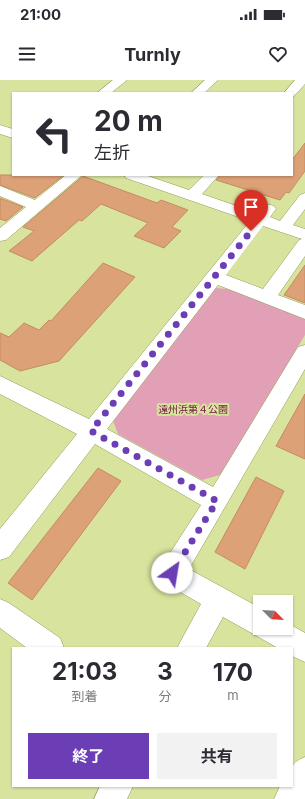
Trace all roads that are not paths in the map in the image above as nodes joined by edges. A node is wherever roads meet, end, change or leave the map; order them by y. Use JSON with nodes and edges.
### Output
{"nodes":[{"id":1,"x":120,"y":80,"type":"edge"},
{"id":2,"x":212,"y":80,"type":"edge"},
{"id":3,"x":302,"y":80,"type":"edge"},
{"id":4,"x":103,"y":92,"type":"edge"},
{"id":5,"x":198,"y":92,"type":"edge"},
{"id":6,"x":291,"y":92,"type":"edge"},
{"id":7,"x":0,"y":118,"type":"edge"},
{"id":8,"x":12,"y":122,"type":"edge"},
{"id":9,"x":0,"y":129,"type":"edge"},
{"id":10,"x":12,"y":134,"type":"edge"},
{"id":11,"x":74,"y":176,"type":"edge"},
{"id":12,"x":138,"y":176,"type":"edge"},
{"id":13,"x":172,"y":176,"type":"edge"},
{"id":14,"x":201,"y":186,"type":"edge"},
{"id":15,"x":0,"y":191,"type":"edge"},
{"id":16,"x":305,"y":198,"type":"edge"},
{"id":17,"x":37,"y":206,"type":"junction"},
{"id":18,"x":264,"y":214,"type":"junction"},
{"id":19,"x":293,"y":222,"type":"edge"},
{"id":20,"x":305,"y":235,"type":"edge"},
{"id":21,"x":0,"y":236,"type":"edge"},
{"id":22,"x":305,"y":244,"type":"edge"},
{"id":23,"x":215,"y":277,"type":"junction"},
{"id":24,"x":267,"y":297,"type":"junction"},
{"id":25,"x":305,"y":312,"type":"edge"},
{"id":26,"x":304,"y":356,"type":"edge"},
{"id":27,"x":0,"y":384,"type":"edge"},
{"id":28,"x":91,"y":431,"type":"junction"},
{"id":29,"x":217,"y":501,"type":"junction"},
{"id":30,"x":0,"y":548,"type":"edge"},
{"id":31,"x":218,"y":599,"type":"junction"},
{"id":32,"x":0,"y":612,"type":"edge"},
{"id":33,"x":253,"y":618,"type":"edge"},
{"id":34,"x":282,"y":635,"type":"edge"},
{"id":35,"x":49,"y":647,"type":"edge"},
{"id":36,"x":192,"y":647,"type":"edge"},
{"id":37,"x":305,"y":648,"type":"edge"},
{"id":38,"x":305,"y":773,"type":"edge"},
{"id":39,"x":116,"y":787,"type":"edge"},
{"id":40,"x":110,"y":799,"type":"edge"},
{"id":41,"x":290,"y":799,"type":"edge"}],
"edges":[{"from":1,"to":4,"type":"street"},
{"from":2,"to":5,"type":"street"},
{"from":3,"to":6,"type":"street"},
{"from":7,"to":8,"type":"street"},
{"from":9,"to":10,"type":"street"},
{"from":11,"to":17,"type":"street"},
{"from":12,"to":14,"type":"street"},
{"from":13,"to":14,"type":"street"},
{"from":14,"to":18,"type":"street"},
{"from":15,"to":17,"type":"street"},
{"from":16,"to":19,"type":"street"},
{"from":17,"to":21,"type":"street"},
{"from":18,"to":19,"type":"street"},
{"from":18,"to":23,"type":"street"},
{"from":19,"to":20,"type":"street"},
{"from":22,"to":24,"type":"street"},
{"from":23,"to":24,"type":"street"},
{"from":23,"to":28,"type":"street"},
{"from":24,"to":25,"type":"street"},
{"from":26,"to":29,"type":"street"},
{"from":27,"to":28,"type":"street"},
{"from":28,"to":29,"type":"street"},
{"from":28,"to":30,"type":"street"},
{"from":29,"to":31,"type":"street"},
{"from":31,"to":33,"type":"street"},
{"from":31,"to":36,"type":"street"},
{"from":32,"to":35,"type":"street"},
{"from":34,"to":37,"type":"street"},
{"from":38,"to":41,"type":"street"},
{"from":39,"to":40,"type":"street"}]}
